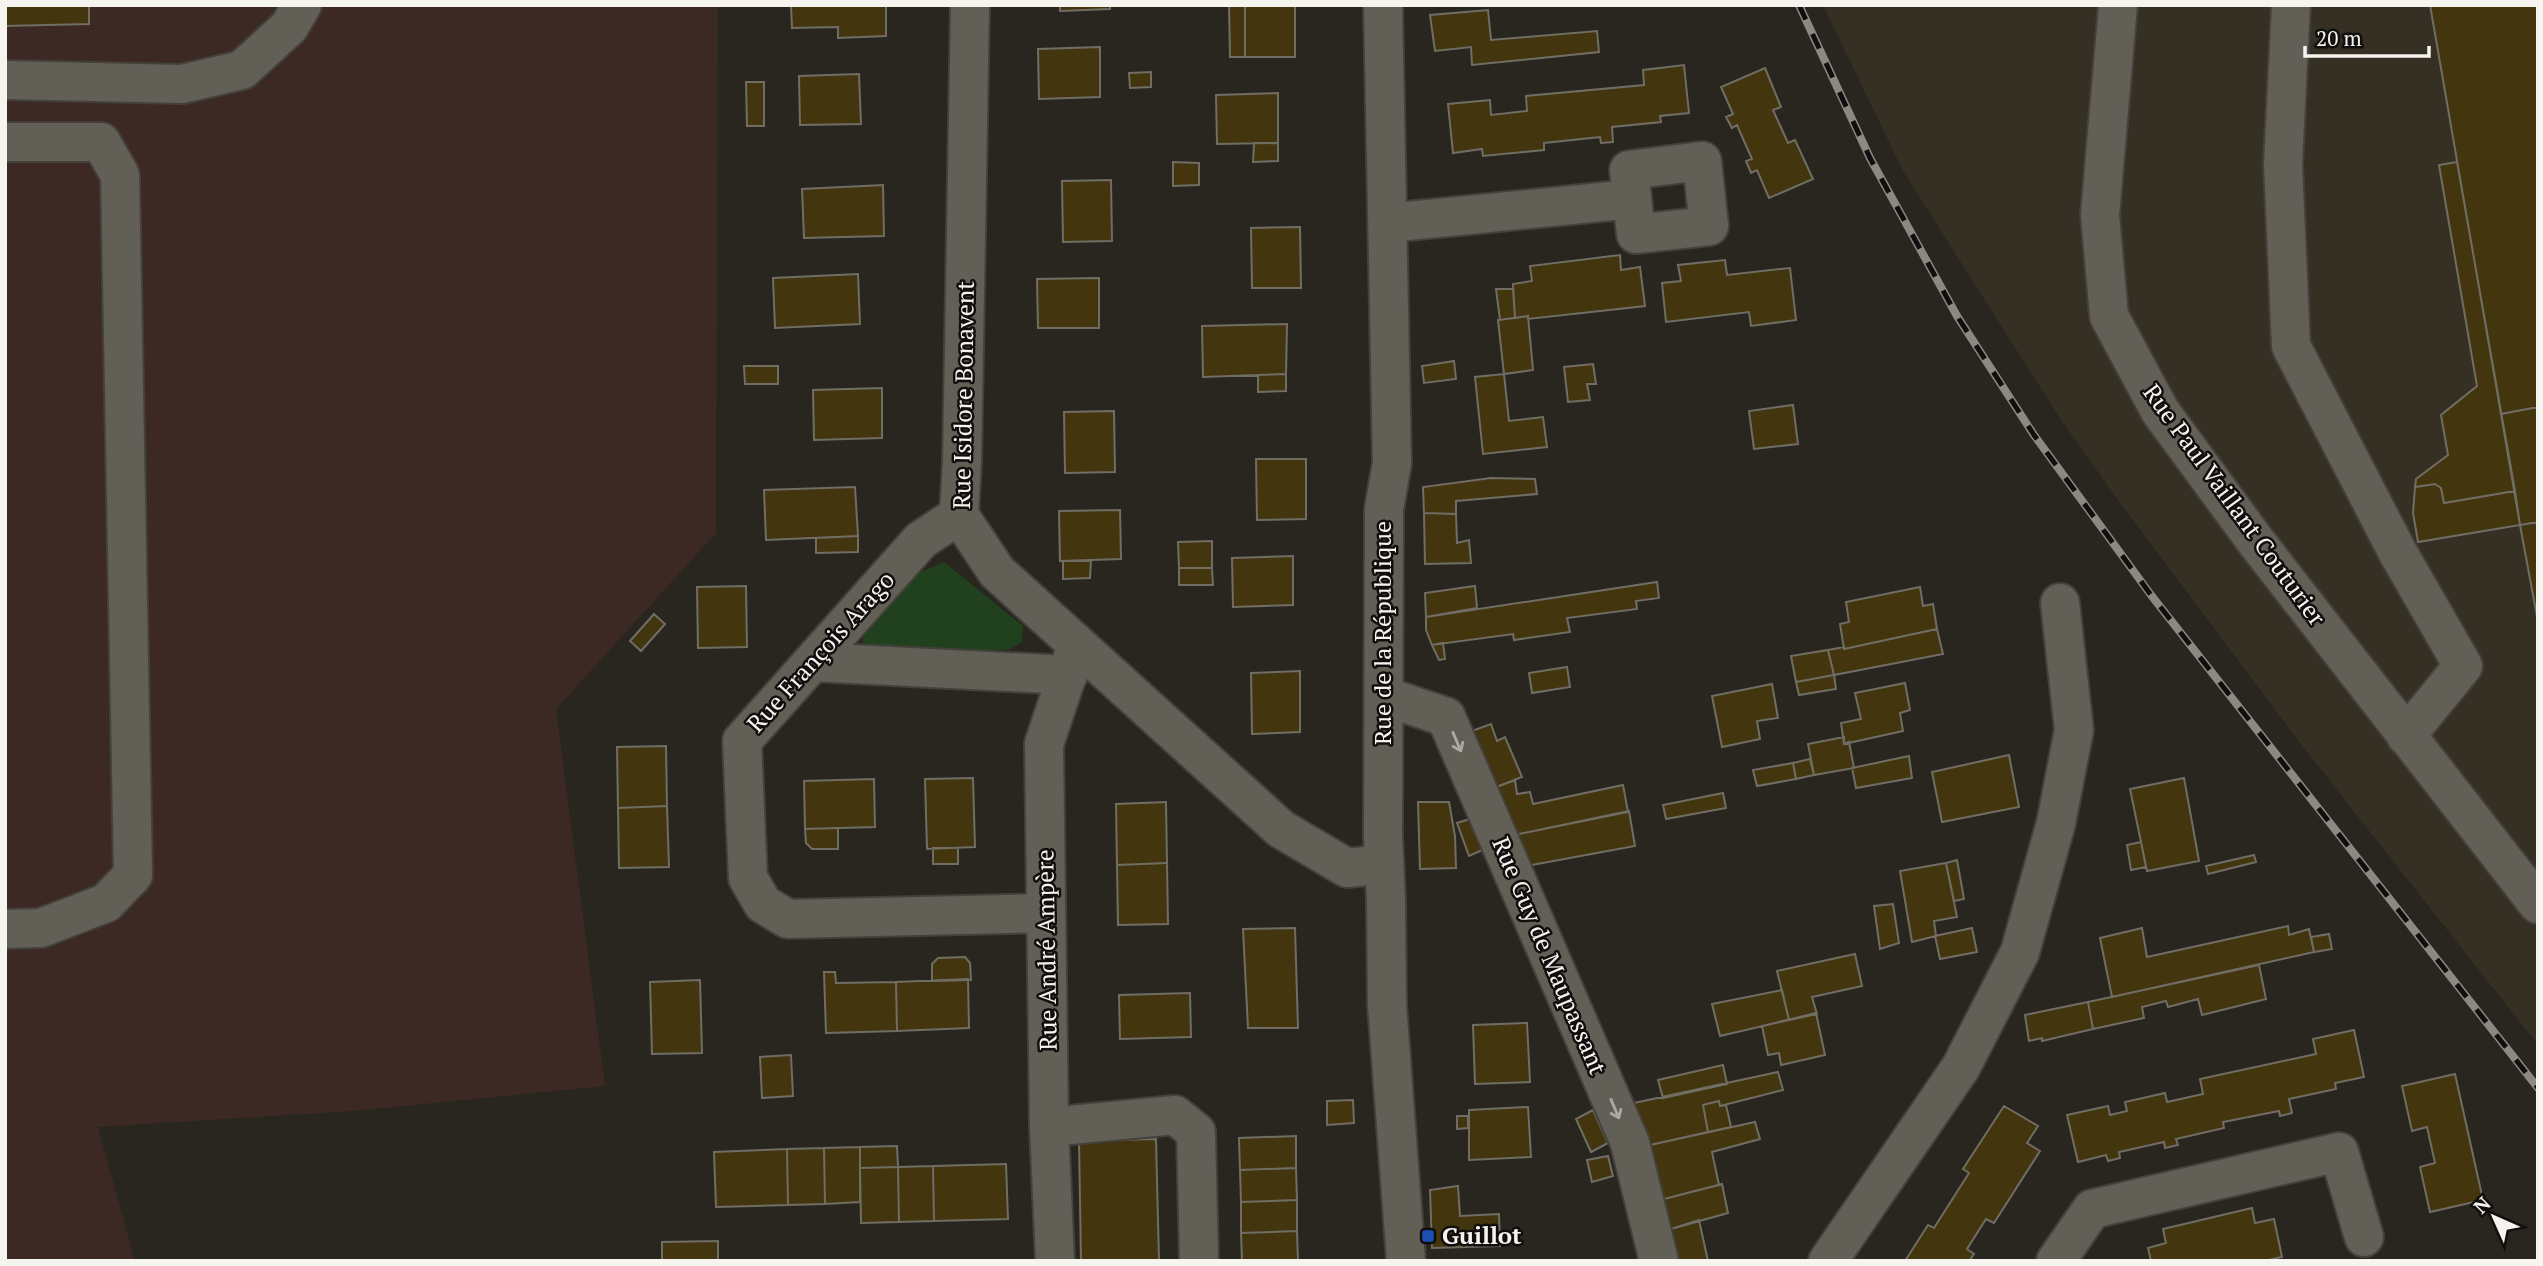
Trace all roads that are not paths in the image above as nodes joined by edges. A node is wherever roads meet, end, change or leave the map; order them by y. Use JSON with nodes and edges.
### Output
{"nodes":[{"id":1,"x":302,"y":5,"type":"edge"},
{"id":2,"x":970,"y":5,"type":"edge"},
{"id":3,"x":1383,"y":5,"type":"edge"},
{"id":4,"x":2118,"y":5,"type":"edge"},
{"id":5,"x":2291,"y":5,"type":"edge"},
{"id":6,"x":5,"y":80,"type":"edge"},
{"id":7,"x":5,"y":142,"type":"edge"},
{"id":8,"x":1632,"y":199,"type":"dead end"},
{"id":9,"x":1387,"y":223,"type":"junction"},
{"id":10,"x":959,"y":515,"type":"junction"},
{"id":11,"x":2060,"y":603,"type":"dead end"},
{"id":12,"x":1072,"y":660,"type":"junction"},
{"id":13,"x":813,"y":662,"type":"junction"},
{"id":14,"x":1384,"y":696,"type":"junction"},
{"id":15,"x":2406,"y":736,"type":"junction"},
{"id":16,"x":1384,"y":864,"type":"junction"},
{"id":17,"x":2538,"y":904,"type":"edge"},
{"id":18,"x":1045,"y":913,"type":"junction"},
{"id":19,"x":5,"y":929,"type":"edge"},
{"id":20,"x":1049,"y":1127,"type":"junction"},
{"id":21,"x":2364,"y":1237,"type":"dead end"},
{"id":22,"x":1055,"y":1261,"type":"edge"},
{"id":23,"x":1199,"y":1261,"type":"edge"},
{"id":24,"x":1406,"y":1261,"type":"edge"},
{"id":25,"x":1659,"y":1261,"type":"edge"},
{"id":26,"x":1828,"y":1261,"type":"edge"},
{"id":27,"x":2056,"y":1261,"type":"edge"}],
"edges":[{"from":1,"to":6,"type":"street"},
{"from":2,"to":10,"type":"street","name":"Rue Isidore Bonavent"},
{"from":3,"to":9,"type":"street","name":"Rue de la République"},
{"from":4,"to":15,"type":"street","name":"Rue Paul Vaillant Couturier"},
{"from":5,"to":15,"type":"street"},
{"from":7,"to":19,"type":"street"},
{"from":8,"to":9,"type":"street"},
{"from":9,"to":14,"type":"street","name":"Rue de la République"},
{"from":10,"to":12,"type":"street","name":"Rue Isidore Bonavent"},
{"from":10,"to":13,"type":"street","name":"Rue François Arago"},
{"from":11,"to":26,"type":"street"},
{"from":12,"to":13,"type":"street"},
{"from":12,"to":16,"type":"street","name":"Rue Isidore Bonavent"},
{"from":12,"to":18,"type":"street","name":"Rue André Ampère"},
{"from":13,"to":18,"type":"street","name":"Rue François Arago"},
{"from":14,"to":16,"type":"street","name":"Rue de la République"},
{"from":14,"to":25,"type":"street","name":"Rue Guy de Maupassant","one_way":true},
{"from":15,"to":17,"type":"street","name":"Rue Paul Vaillant Couturier"},
{"from":16,"to":24,"type":"street","name":"Rue de la République"},
{"from":18,"to":20,"type":"street","name":"Rue André Ampère"},
{"from":20,"to":22,"type":"street","name":"Rue André Ampère"},
{"from":20,"to":23,"type":"street"},
{"from":21,"to":27,"type":"street"}]}
